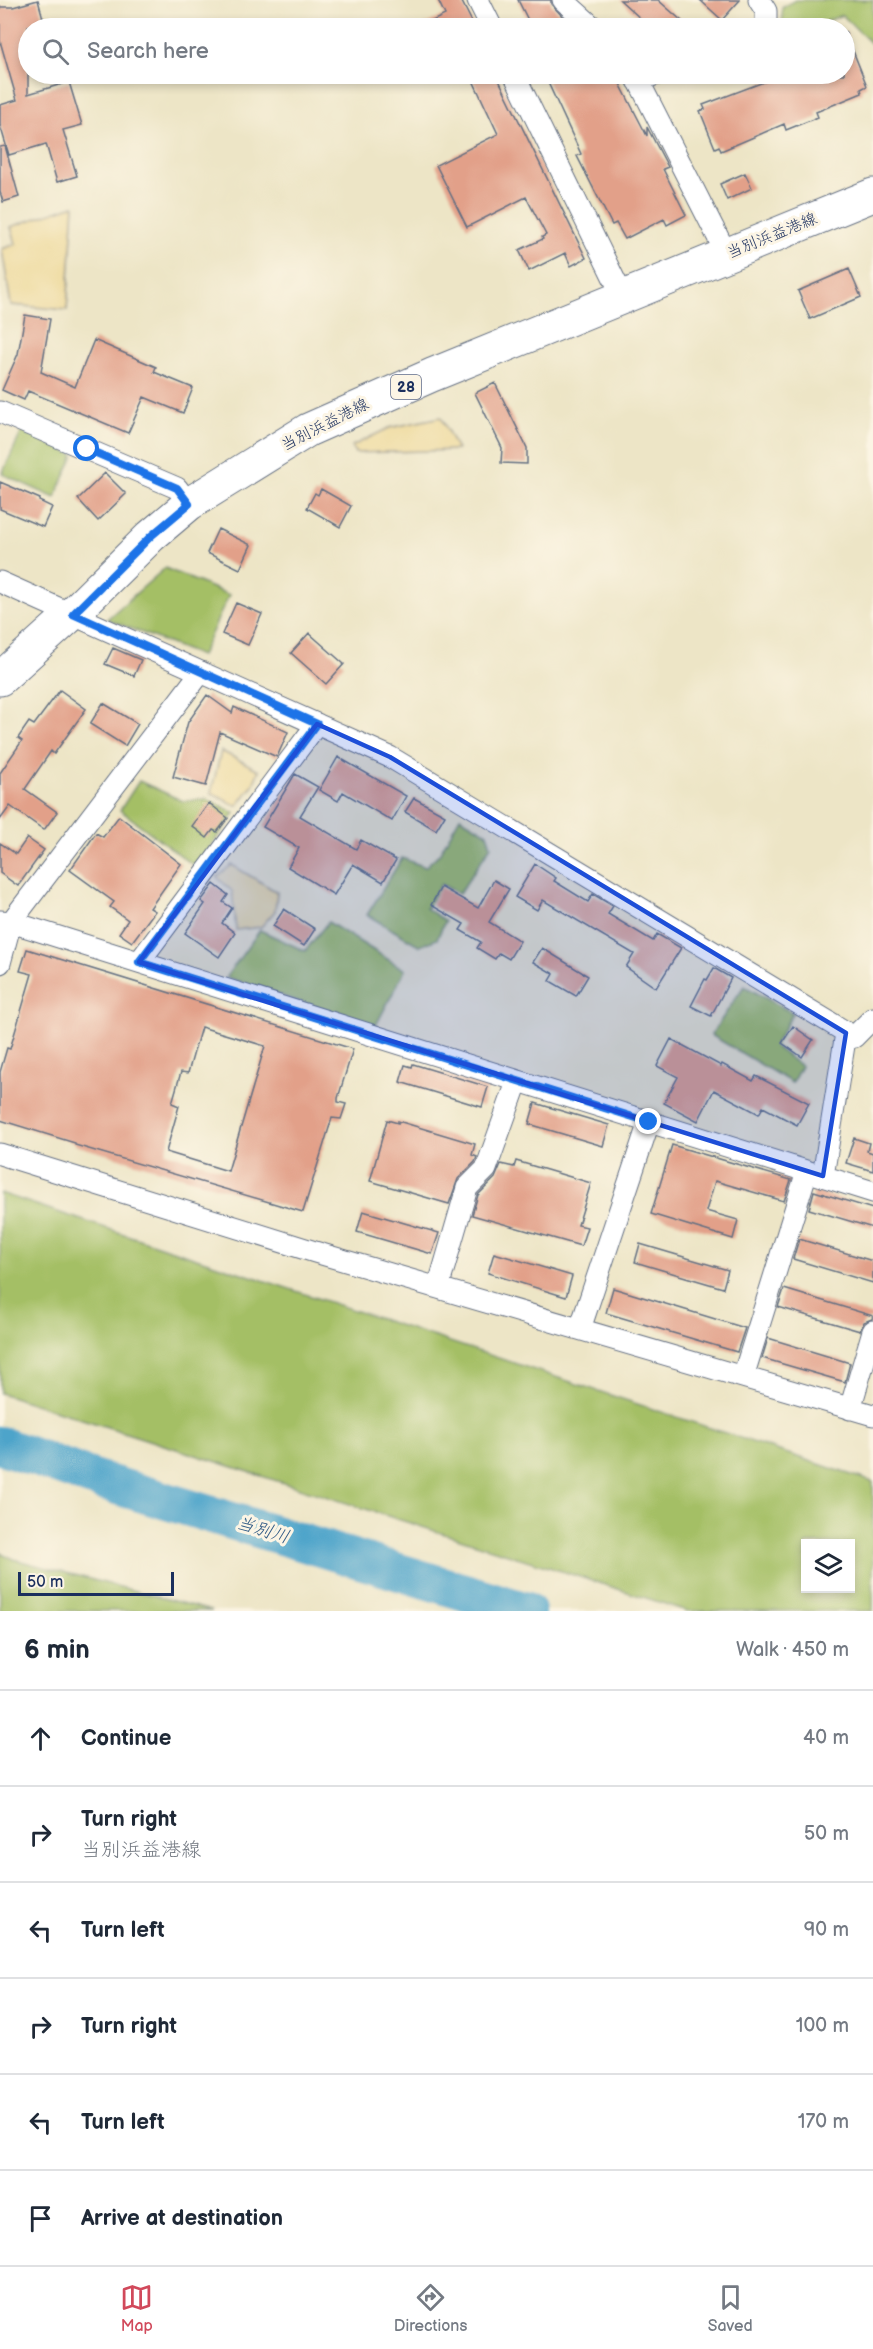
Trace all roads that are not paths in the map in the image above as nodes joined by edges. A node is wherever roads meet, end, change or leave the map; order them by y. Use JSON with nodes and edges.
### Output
{"nodes":[{"id":1,"x":478,"y":0,"type":"edge"},
{"id":2,"x":563,"y":0,"type":"edge"},
{"id":3,"x":759,"y":0,"type":"edge"},
{"id":4,"x":487,"y":18,"type":"edge"},
{"id":5,"x":583,"y":18,"type":"edge"},
{"id":6,"x":766,"y":18,"type":"edge"},
{"id":7,"x":519,"y":84,"type":"edge"},
{"id":8,"x":647,"y":84,"type":"edge"},
{"id":9,"x":873,"y":195,"type":"edge"},
{"id":10,"x":727,"y":255,"type":"junction"},
{"id":11,"x":624,"y":297,"type":"junction"},
{"id":12,"x":0,"y":412,"type":"edge"},
{"id":13,"x":189,"y":504,"type":"junction"},
{"id":14,"x":0,"y":582,"type":"edge"},
{"id":15,"x":73,"y":614,"type":"junction"},
{"id":16,"x":201,"y":672,"type":"junction"},
{"id":17,"x":0,"y":679,"type":"edge"},
{"id":18,"x":317,"y":724,"type":"junction"},
{"id":19,"x":6,"y":922,"type":"edge"},
{"id":20,"x":139,"y":962,"type":"junction"},
{"id":21,"x":0,"y":963,"type":"edge"},
{"id":22,"x":873,"y":1018,"type":"edge"},
{"id":23,"x":846,"y":1033,"type":"junction"},
{"id":24,"x":517,"y":1082,"type":"junction"},
{"id":25,"x":649,"y":1122,"type":"junction"},
{"id":26,"x":0,"y":1154,"type":"edge"},
{"id":27,"x":815,"y":1174,"type":"junction"},
{"id":28,"x":873,"y":1192,"type":"edge"},
{"id":29,"x":438,"y":1288,"type":"junction"},
{"id":30,"x":580,"y":1329,"type":"junction"},
{"id":31,"x":873,"y":1331,"type":"edge"},
{"id":32,"x":743,"y":1377,"type":"junction"},
{"id":33,"x":850,"y":1409,"type":"junction"},
{"id":34,"x":873,"y":1415,"type":"edge"}],
"edges":[{"from":1,"to":4,"type":"street"},
{"from":2,"to":5,"type":"street"},
{"from":3,"to":6,"type":"street"},
{"from":7,"to":11,"type":"street"},
{"from":8,"to":10,"type":"street"},
{"from":9,"to":10,"type":"main road","name":"当別浜益港線","number":"28"},
{"from":10,"to":11,"type":"main road","name":"当別浜益港線","number":"28"},
{"from":11,"to":13,"type":"main road","name":"当別浜益港線","number":"28"},
{"from":12,"to":13,"type":"street"},
{"from":13,"to":15,"type":"main road","name":"当別浜益港線","number":"28"},
{"from":14,"to":15,"type":"street"},
{"from":15,"to":16,"type":"street"},
{"from":15,"to":17,"type":"main road","name":"当別浜益港線","number":"28"},
{"from":16,"to":18,"type":"street"},
{"from":16,"to":19,"type":"street"},
{"from":18,"to":20,"type":"street"},
{"from":18,"to":23,"type":"street"},
{"from":19,"to":20,"type":"street"},
{"from":19,"to":21,"type":"street"},
{"from":20,"to":24,"type":"street"},
{"from":22,"to":23,"type":"street"},
{"from":23,"to":27,"type":"street"},
{"from":24,"to":25,"type":"street"},
{"from":24,"to":29,"type":"street"},
{"from":25,"to":27,"type":"street"},
{"from":25,"to":30,"type":"street"},
{"from":26,"to":29,"type":"street"},
{"from":27,"to":28,"type":"street"},
{"from":27,"to":32,"type":"street"},
{"from":29,"to":30,"type":"street"},
{"from":30,"to":32,"type":"street"},
{"from":31,"to":33,"type":"street"},
{"from":32,"to":33,"type":"street"},
{"from":33,"to":34,"type":"street"}]}
